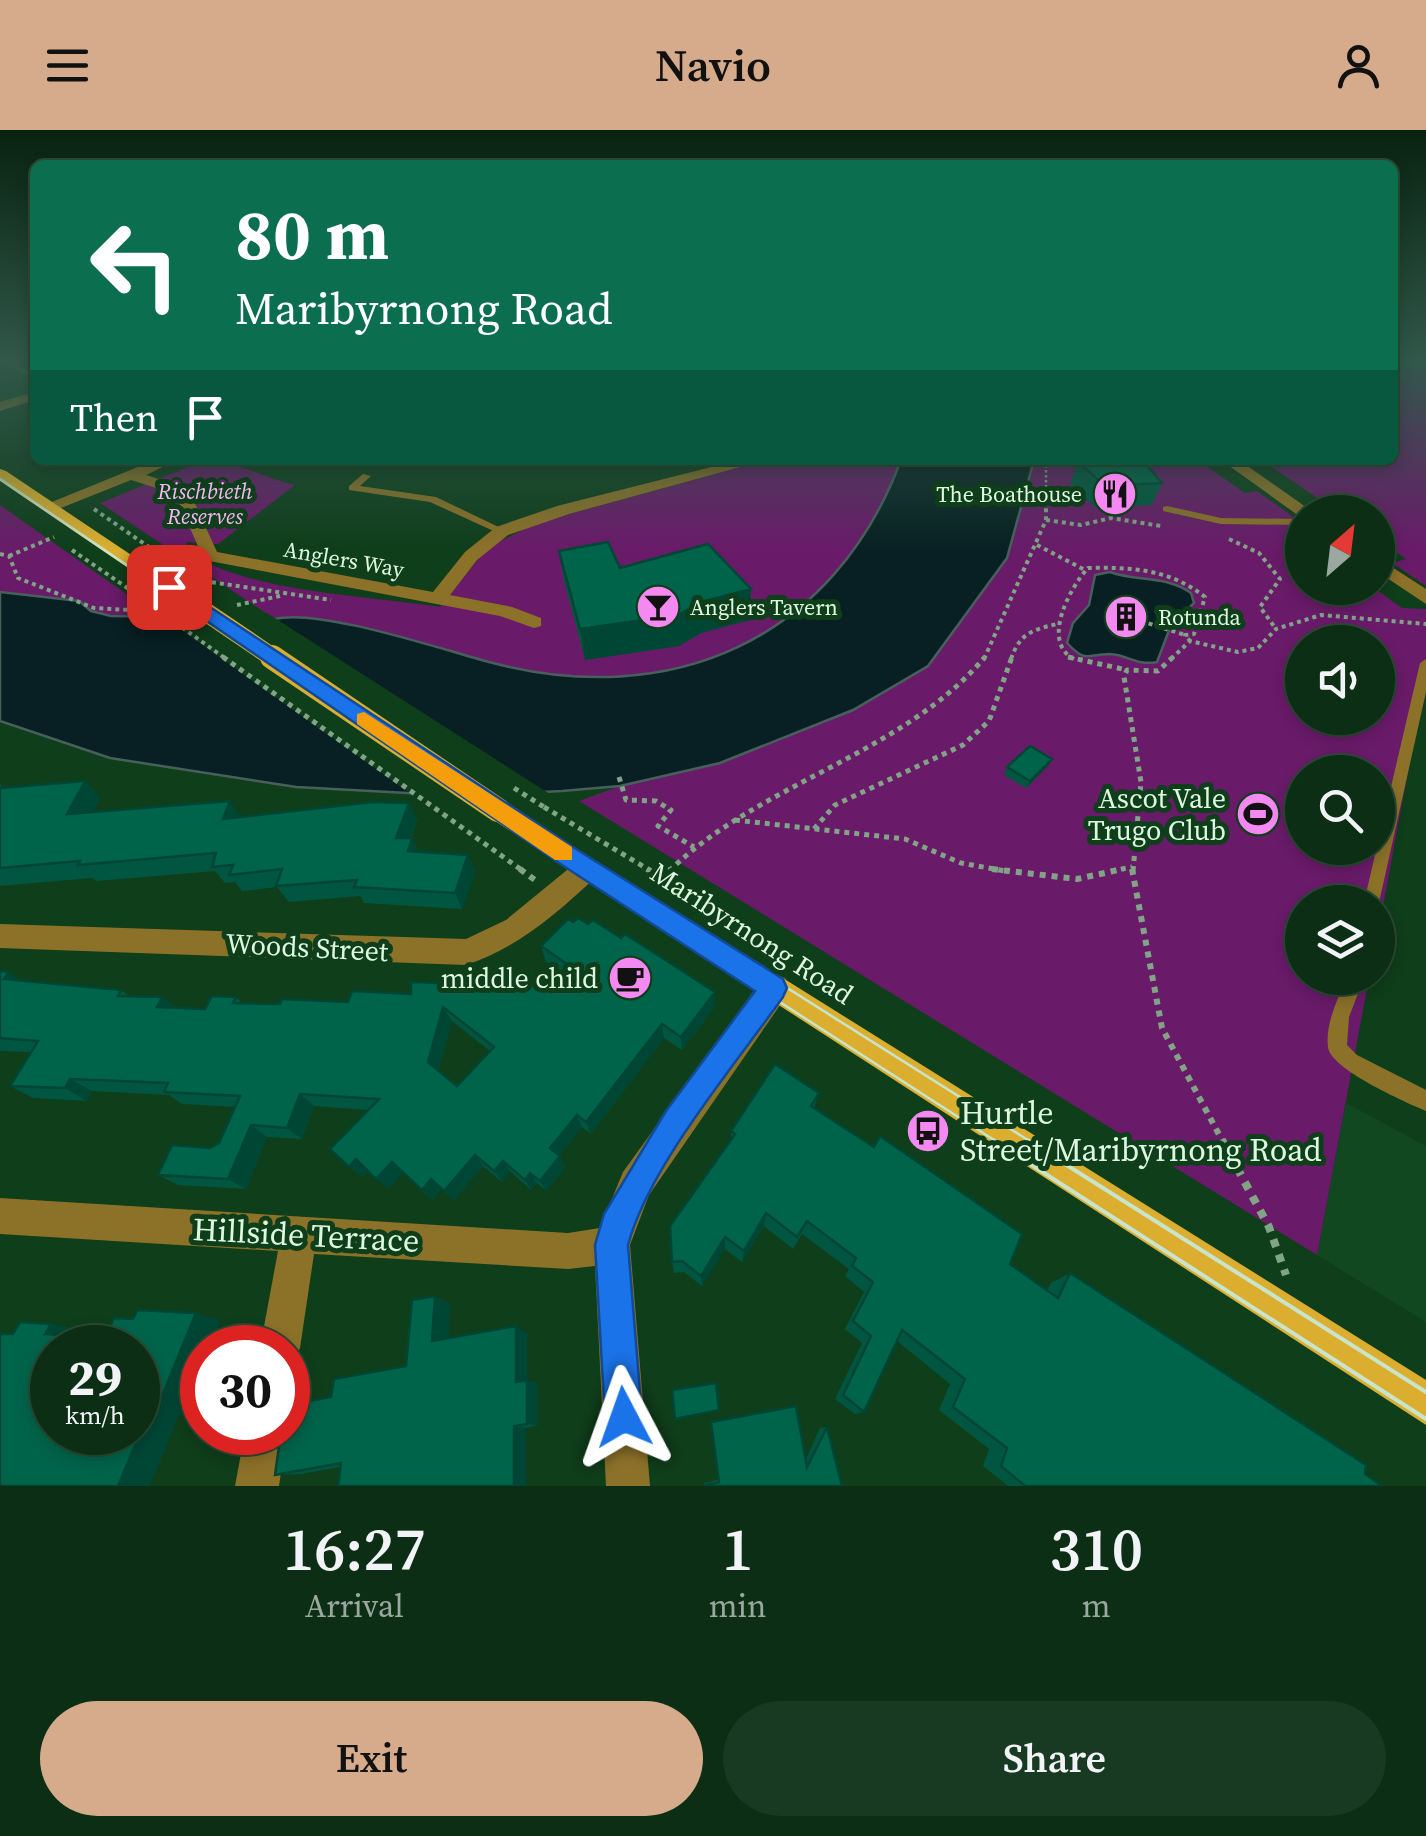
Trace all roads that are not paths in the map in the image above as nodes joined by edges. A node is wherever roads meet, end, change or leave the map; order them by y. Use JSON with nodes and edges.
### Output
{"nodes":[{"id":1,"x":156,"y":465,"type":"edge"},
{"id":2,"x":730,"y":465,"type":"edge"},
{"id":3,"x":1236,"y":465,"type":"edge"},
{"id":4,"x":0,"y":474,"type":"edge"},
{"id":5,"x":130,"y":475,"type":"junction"},
{"id":6,"x":366,"y":476,"type":"dead end"},
{"id":7,"x":1285,"y":498,"type":"edge"},
{"id":8,"x":50,"y":506,"type":"junction"},
{"id":9,"x":1166,"y":509,"type":"dead end"},
{"id":10,"x":1285,"y":521,"type":"edge"},
{"id":11,"x":502,"y":531,"type":"junction"},
{"id":12,"x":1395,"y":576,"type":"edge"},
{"id":13,"x":438,"y":598,"type":"junction"},
{"id":14,"x":1426,"y":598,"type":"edge"},
{"id":15,"x":534,"y":622,"type":"dead end"},
{"id":16,"x":1426,"y":662,"type":"edge"},
{"id":17,"x":587,"y":868,"type":"junction"},
{"id":18,"x":1376,"y":885,"type":"edge"},
{"id":19,"x":0,"y":936,"type":"edge"},
{"id":20,"x":774,"y":988,"type":"junction"},
{"id":21,"x":1349,"y":995,"type":"edge"},
{"id":22,"x":1426,"y":1101,"type":"edge"},
{"id":23,"x":0,"y":1216,"type":"edge"},
{"id":24,"x":299,"y":1235,"type":"junction"},
{"id":25,"x":612,"y":1245,"type":"junction"},
{"id":26,"x":284,"y":1325,"type":"edge"},
{"id":27,"x":1426,"y":1404,"type":"edge"},
{"id":28,"x":263,"y":1455,"type":"edge"},
{"id":29,"x":258,"y":1486,"type":"edge"},
{"id":30,"x":628,"y":1486,"type":"edge"}],
"edges":[{"from":1,"to":5,"type":"street"},
{"from":2,"to":11,"type":"street"},
{"from":3,"to":7,"type":"street"},
{"from":4,"to":8,"type":"main road","name":"Maribyrnong Road"},
{"from":5,"to":8,"type":"street"},
{"from":5,"to":13,"type":"street","name":"Anglers Way"},
{"from":6,"to":11,"type":"lane"},
{"from":8,"to":17,"type":"main road","name":"Maribyrnong Road","bridge":true},
{"from":9,"to":10,"type":"lane"},
{"from":11,"to":13,"type":"street"},
{"from":12,"to":14,"type":"street"},
{"from":13,"to":15,"type":"street","name":"Anglers Way"},
{"from":16,"to":18,"type":"lane"},
{"from":17,"to":19,"type":"street","name":"Woods Street"},
{"from":17,"to":20,"type":"main road","name":"Maribyrnong Road"},
{"from":20,"to":25,"type":"street"},
{"from":20,"to":27,"type":"main road","name":"Maribyrnong Road"},
{"from":21,"to":22,"type":"lane"},
{"from":23,"to":24,"type":"street","name":"Hillside Terrace"},
{"from":24,"to":25,"type":"street","name":"Hillside Terrace"},
{"from":24,"to":26,"type":"street"},
{"from":25,"to":30,"type":"street"},
{"from":28,"to":29,"type":"street"}]}
